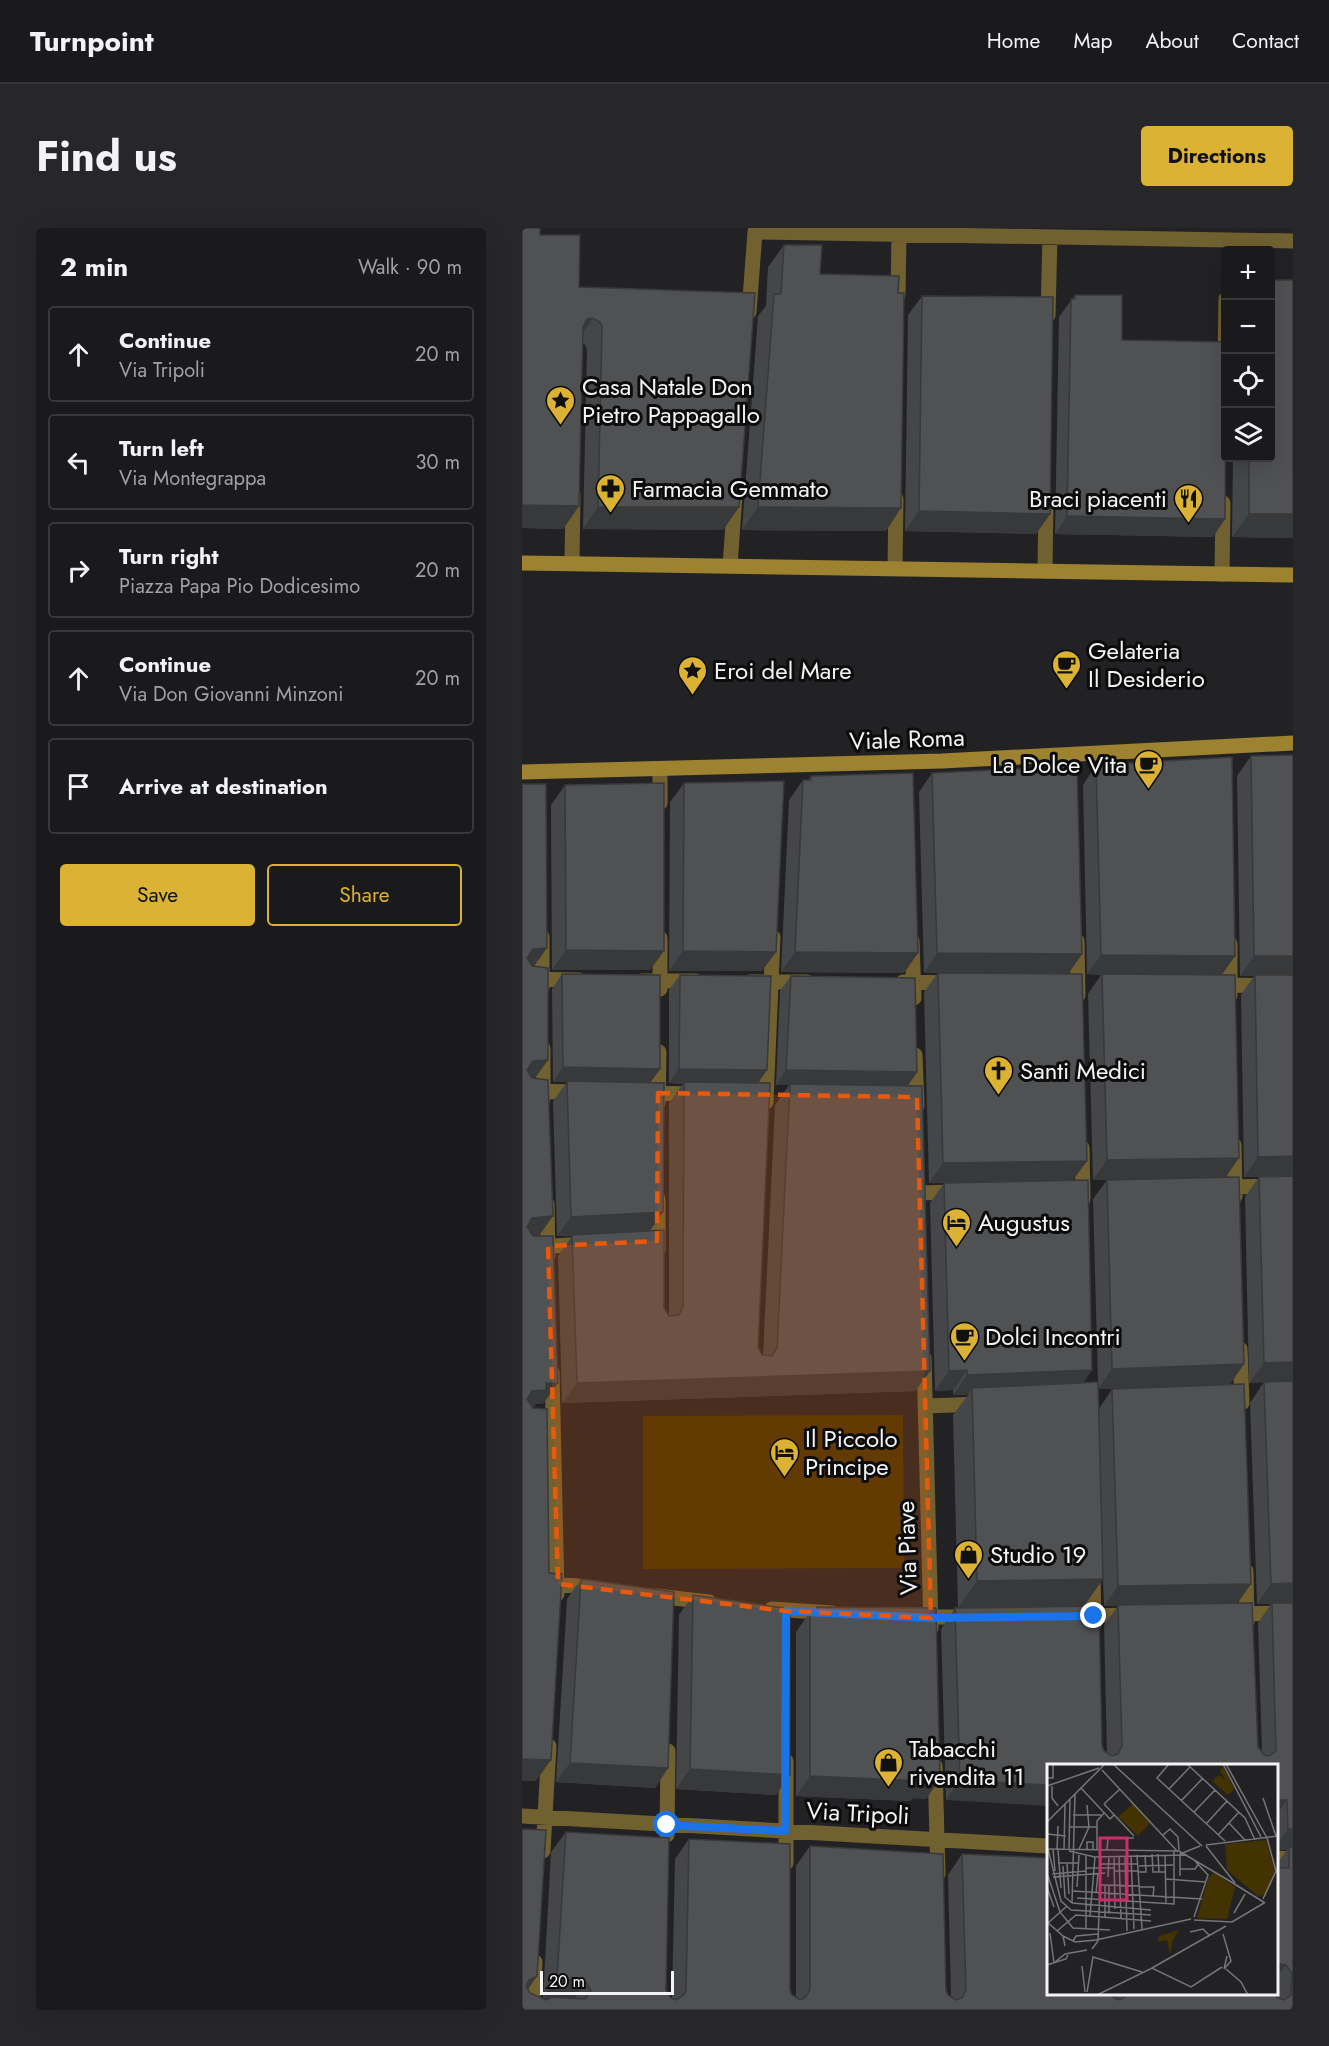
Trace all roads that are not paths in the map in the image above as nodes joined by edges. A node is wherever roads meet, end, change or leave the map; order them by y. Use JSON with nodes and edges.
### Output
{"nodes":[{"id":1,"x":899,"y":235,"type":"junction"},
{"id":2,"x":1050,"y":237,"type":"junction"},
{"id":3,"x":1293,"y":241,"type":"edge"},
{"id":4,"x":1226,"y":245,"type":"edge"},
{"id":5,"x":1226,"y":300,"type":"edge"},
{"id":6,"x":898,"y":305,"type":"edge"},
{"id":7,"x":748,"y":327,"type":"edge"},
{"id":8,"x":1048,"y":332,"type":"edge"},
{"id":9,"x":1225,"y":354,"type":"edge"},
{"id":10,"x":574,"y":480,"type":"edge"},
{"id":11,"x":736,"y":481,"type":"edge"},
{"id":12,"x":896,"y":483,"type":"edge"},
{"id":13,"x":1046,"y":487,"type":"edge"},
{"id":14,"x":1223,"y":489,"type":"edge"},
{"id":15,"x":522,"y":563,"type":"edge"},
{"id":16,"x":572,"y":563,"type":"junction"},
{"id":17,"x":730,"y":566,"type":"junction"},
{"id":18,"x":895,"y":568,"type":"junction"},
{"id":19,"x":1044,"y":571,"type":"junction"},
{"id":20,"x":1222,"y":574,"type":"junction"},
{"id":21,"x":1293,"y":575,"type":"edge"},
{"id":22,"x":1293,"y":743,"type":"edge"},
{"id":23,"x":781,"y":767,"type":"junction"},
{"id":24,"x":660,"y":770,"type":"junction"},
{"id":25,"x":522,"y":772,"type":"edge"},
{"id":26,"x":541,"y":772,"type":"junction"},
{"id":27,"x":780,"y":785,"type":"edge"},
{"id":28,"x":541,"y":791,"type":"edge"},
{"id":29,"x":660,"y":819,"type":"edge"},
{"id":30,"x":542,"y":920,"type":"edge"},
{"id":31,"x":660,"y":923,"type":"edge"},
{"id":32,"x":774,"y":923,"type":"edge"},
{"id":33,"x":912,"y":924,"type":"edge"},
{"id":34,"x":1229,"y":926,"type":"edge"},
{"id":35,"x":1077,"y":927,"type":"edge"},
{"id":36,"x":522,"y":979,"type":"edge"},
{"id":37,"x":542,"y":980,"type":"junction"},
{"id":38,"x":589,"y":980,"type":"edge"},
{"id":39,"x":624,"y":981,"type":"edge"},
{"id":40,"x":660,"y":981,"type":"junction"},
{"id":41,"x":716,"y":981,"type":"edge"},
{"id":42,"x":738,"y":982,"type":"edge"},
{"id":43,"x":771,"y":982,"type":"junction"},
{"id":44,"x":819,"y":982,"type":"edge"},
{"id":45,"x":890,"y":982,"type":"edge"},
{"id":46,"x":913,"y":982,"type":"junction"},
{"id":47,"x":972,"y":983,"type":"edge"},
{"id":48,"x":1207,"y":985,"type":"edge"},
{"id":49,"x":1230,"y":986,"type":"junction"},
{"id":50,"x":1293,"y":986,"type":"edge"},
{"id":51,"x":543,"y":1002,"type":"edge"},
{"id":52,"x":659,"y":1004,"type":"edge"},
{"id":53,"x":1079,"y":1007,"type":"edge"},
{"id":54,"x":1231,"y":1009,"type":"edge"},
{"id":55,"x":914,"y":1017,"type":"edge"},
{"id":56,"x":543,"y":1036,"type":"edge"},
{"id":57,"x":659,"y":1037,"type":"edge"},
{"id":58,"x":915,"y":1040,"type":"edge"},
{"id":59,"x":522,"y":1091,"type":"edge"},
{"id":60,"x":543,"y":1092,"type":"junction"},
{"id":61,"x":589,"y":1092,"type":"edge"},
{"id":62,"x":635,"y":1093,"type":"edge"},
{"id":63,"x":658,"y":1093,"type":"junction"},
{"id":64,"x":712,"y":1094,"type":"edge"},
{"id":65,"x":544,"y":1115,"type":"edge"},
{"id":66,"x":658,"y":1116,"type":"edge"},
{"id":67,"x":765,"y":1118,"type":"edge"},
{"id":68,"x":917,"y":1118,"type":"edge"},
{"id":69,"x":1233,"y":1127,"type":"edge"},
{"id":70,"x":1082,"y":1132,"type":"edge"},
{"id":71,"x":658,"y":1184,"type":"edge"},
{"id":72,"x":546,"y":1186,"type":"edge"},
{"id":73,"x":1235,"y":1186,"type":"junction"},
{"id":74,"x":1293,"y":1186,"type":"edge"},
{"id":75,"x":1211,"y":1187,"type":"edge"},
{"id":76,"x":966,"y":1192,"type":"edge"},
{"id":77,"x":919,"y":1194,"type":"edge"},
{"id":78,"x":1235,"y":1210,"type":"edge"},
{"id":79,"x":1084,"y":1213,"type":"edge"},
{"id":80,"x":603,"y":1243,"type":"edge"},
{"id":81,"x":548,"y":1246,"type":"junction"},
{"id":82,"x":522,"y":1248,"type":"edge"},
{"id":83,"x":658,"y":1263,"type":"edge"},
{"id":84,"x":549,"y":1269,"type":"edge"},
{"id":85,"x":1240,"y":1336,"type":"edge"},
{"id":86,"x":924,"y":1347,"type":"edge"},
{"id":87,"x":551,"y":1362,"type":"edge"},
{"id":88,"x":1262,"y":1393,"type":"edge"},
{"id":89,"x":1236,"y":1394,"type":"junction"},
{"id":90,"x":996,"y":1403,"type":"edge"},
{"id":91,"x":926,"y":1406,"type":"junction"},
{"id":92,"x":1242,"y":1417,"type":"edge"},
{"id":93,"x":532,"y":1420,"type":"edge"},
{"id":94,"x":553,"y":1420,"type":"junction"},
{"id":95,"x":1092,"y":1556,"type":"edge"},
{"id":96,"x":1246,"y":1556,"type":"edge"},
{"id":97,"x":558,"y":1584,"type":"junction"},
{"id":98,"x":614,"y":1591,"type":"edge"},
{"id":99,"x":636,"y":1593,"type":"edge"},
{"id":100,"x":728,"y":1604,"type":"edge"},
{"id":101,"x":556,"y":1607,"type":"edge"},
{"id":102,"x":751,"y":1607,"type":"edge"},
{"id":103,"x":1293,"y":1613,"type":"edge"},
{"id":104,"x":853,"y":1614,"type":"edge"},
{"id":105,"x":1224,"y":1614,"type":"edge"},
{"id":106,"x":1247,"y":1614,"type":"junction"},
{"id":107,"x":1153,"y":1615,"type":"edge"},
{"id":108,"x":1071,"y":1616,"type":"edge"},
{"id":109,"x":1094,"y":1616,"type":"junction"},
{"id":110,"x":909,"y":1617,"type":"edge"},
{"id":111,"x":989,"y":1617,"type":"edge"},
{"id":112,"x":931,"y":1618,"type":"junction"},
{"id":113,"x":1248,"y":1637,"type":"edge"},
{"id":114,"x":1095,"y":1638,"type":"edge"},
{"id":115,"x":932,"y":1641,"type":"edge"},
{"id":116,"x":550,"y":1736,"type":"edge"},
{"id":117,"x":668,"y":1741,"type":"edge"},
{"id":118,"x":935,"y":1746,"type":"edge"},
{"id":119,"x":786,"y":1750,"type":"edge"},
{"id":120,"x":522,"y":1816,"type":"edge"},
{"id":121,"x":545,"y":1817,"type":"junction"},
{"id":122,"x":667,"y":1825,"type":"junction"},
{"id":123,"x":785,"y":1831,"type":"junction"},
{"id":124,"x":937,"y":1839,"type":"junction"},
{"id":125,"x":1047,"y":1846,"type":"edge"},
{"id":126,"x":666,"y":1848,"type":"edge"},
{"id":127,"x":1278,"y":1858,"type":"edge"},
{"id":128,"x":1293,"y":1859,"type":"edge"},
{"id":129,"x":542,"y":1865,"type":"edge"},
{"id":130,"x":786,"y":1879,"type":"edge"},
{"id":131,"x":939,"y":1885,"type":"edge"},
{"id":132,"x":536,"y":1948,"type":"edge"},
{"id":133,"x":533,"y":2008,"type":"edge"}],
"edges":[{"from":1,"to":2,"type":"street"},
{"from":1,"to":6,"type":"street"},
{"from":1,"to":7,"type":"street"},
{"from":2,"to":4,"type":"street"},
{"from":2,"to":8,"type":"street"},
{"from":3,"to":4,"type":"street"},
{"from":5,"to":9,"type":"street"},
{"from":10,"to":16,"type":"street"},
{"from":11,"to":17,"type":"street"},
{"from":12,"to":18,"type":"street"},
{"from":13,"to":19,"type":"street"},
{"from":14,"to":20,"type":"street"},
{"from":15,"to":16,"type":"street"},
{"from":16,"to":17,"type":"street"},
{"from":17,"to":18,"type":"street"},
{"from":18,"to":19,"type":"street"},
{"from":19,"to":20,"type":"street"},
{"from":20,"to":21,"type":"street"},
{"from":22,"to":23,"type":"street","name":"Viale Roma"},
{"from":23,"to":24,"type":"street","name":"Viale Roma"},
{"from":23,"to":27,"type":"street"},
{"from":24,"to":26,"type":"street","name":"Viale Roma"},
{"from":24,"to":29,"type":"street"},
{"from":25,"to":26,"type":"street","name":"Viale Roma"},
{"from":26,"to":28,"type":"street"},
{"from":30,"to":37,"type":"street"},
{"from":31,"to":40,"type":"street"},
{"from":32,"to":43,"type":"street"},
{"from":33,"to":46,"type":"street"},
{"from":34,"to":49,"type":"street"},
{"from":35,"to":53,"type":"street"},
{"from":36,"to":37,"type":"street"},
{"from":37,"to":38,"type":"street"},
{"from":37,"to":51,"type":"street"},
{"from":39,"to":40,"type":"street"},
{"from":40,"to":41,"type":"street"},
{"from":40,"to":52,"type":"street"},
{"from":42,"to":43,"type":"street"},
{"from":43,"to":44,"type":"street"},
{"from":43,"to":67,"type":"street"},
{"from":45,"to":46,"type":"street"},
{"from":46,"to":47,"type":"street"},
{"from":46,"to":55,"type":"street"},
{"from":48,"to":49,"type":"street"},
{"from":49,"to":50,"type":"street"},
{"from":49,"to":54,"type":"street"},
{"from":56,"to":60,"type":"street"},
{"from":57,"to":63,"type":"street"},
{"from":58,"to":68,"type":"street"},
{"from":59,"to":60,"type":"street"},
{"from":60,"to":61,"type":"street"},
{"from":60,"to":65,"type":"street"},
{"from":62,"to":63,"type":"street"},
{"from":63,"to":64,"type":"street"},
{"from":63,"to":66,"type":"street"},
{"from":69,"to":73,"type":"street"},
{"from":70,"to":79,"type":"street"},
{"from":71,"to":83,"type":"street"},
{"from":72,"to":81,"type":"street"},
{"from":73,"to":74,"type":"street"},
{"from":73,"to":75,"type":"street"},
{"from":73,"to":78,"type":"street"},
{"from":76,"to":77,"type":"street"},
{"from":80,"to":81,"type":"street"},
{"from":81,"to":82,"type":"street"},
{"from":81,"to":84,"type":"street"},
{"from":85,"to":89,"type":"street"},
{"from":86,"to":91,"type":"street","name":"Via Piave"},
{"from":87,"to":94,"type":"street"},
{"from":88,"to":89,"type":"street"},
{"from":89,"to":92,"type":"street"},
{"from":90,"to":91,"type":"street"},
{"from":91,"to":112,"type":"street","name":"Via Piave"},
{"from":93,"to":94,"type":"street"},
{"from":94,"to":97,"type":"street"},
{"from":95,"to":109,"type":"street"},
{"from":96,"to":106,"type":"street"},
{"from":97,"to":98,"type":"street"},
{"from":97,"to":101,"type":"street"},
{"from":99,"to":100,"type":"street"},
{"from":102,"to":104,"type":"street"},
{"from":103,"to":106,"type":"street"},
{"from":105,"to":106,"type":"street"},
{"from":106,"to":113,"type":"street"},
{"from":107,"to":109,"type":"street"},
{"from":108,"to":109,"type":"street"},
{"from":109,"to":114,"type":"street"},
{"from":110,"to":112,"type":"street"},
{"from":111,"to":112,"type":"street"},
{"from":112,"to":115,"type":"street","name":"Via Piave"},
{"from":116,"to":121,"type":"street"},
{"from":117,"to":122,"type":"street"},
{"from":118,"to":124,"type":"street"},
{"from":119,"to":123,"type":"street"},
{"from":120,"to":121,"type":"street","name":"Via Tripoli"},
{"from":121,"to":122,"type":"street","name":"Via Tripoli"},
{"from":121,"to":129,"type":"street"},
{"from":122,"to":123,"type":"street","name":"Via Tripoli"},
{"from":122,"to":126,"type":"street"},
{"from":123,"to":124,"type":"street","name":"Via Tripoli"},
{"from":123,"to":130,"type":"street"},
{"from":124,"to":125,"type":"street","name":"Via Tripoli"},
{"from":124,"to":131,"type":"street"},
{"from":127,"to":128,"type":"street"},
{"from":132,"to":133,"type":"street"}]}
